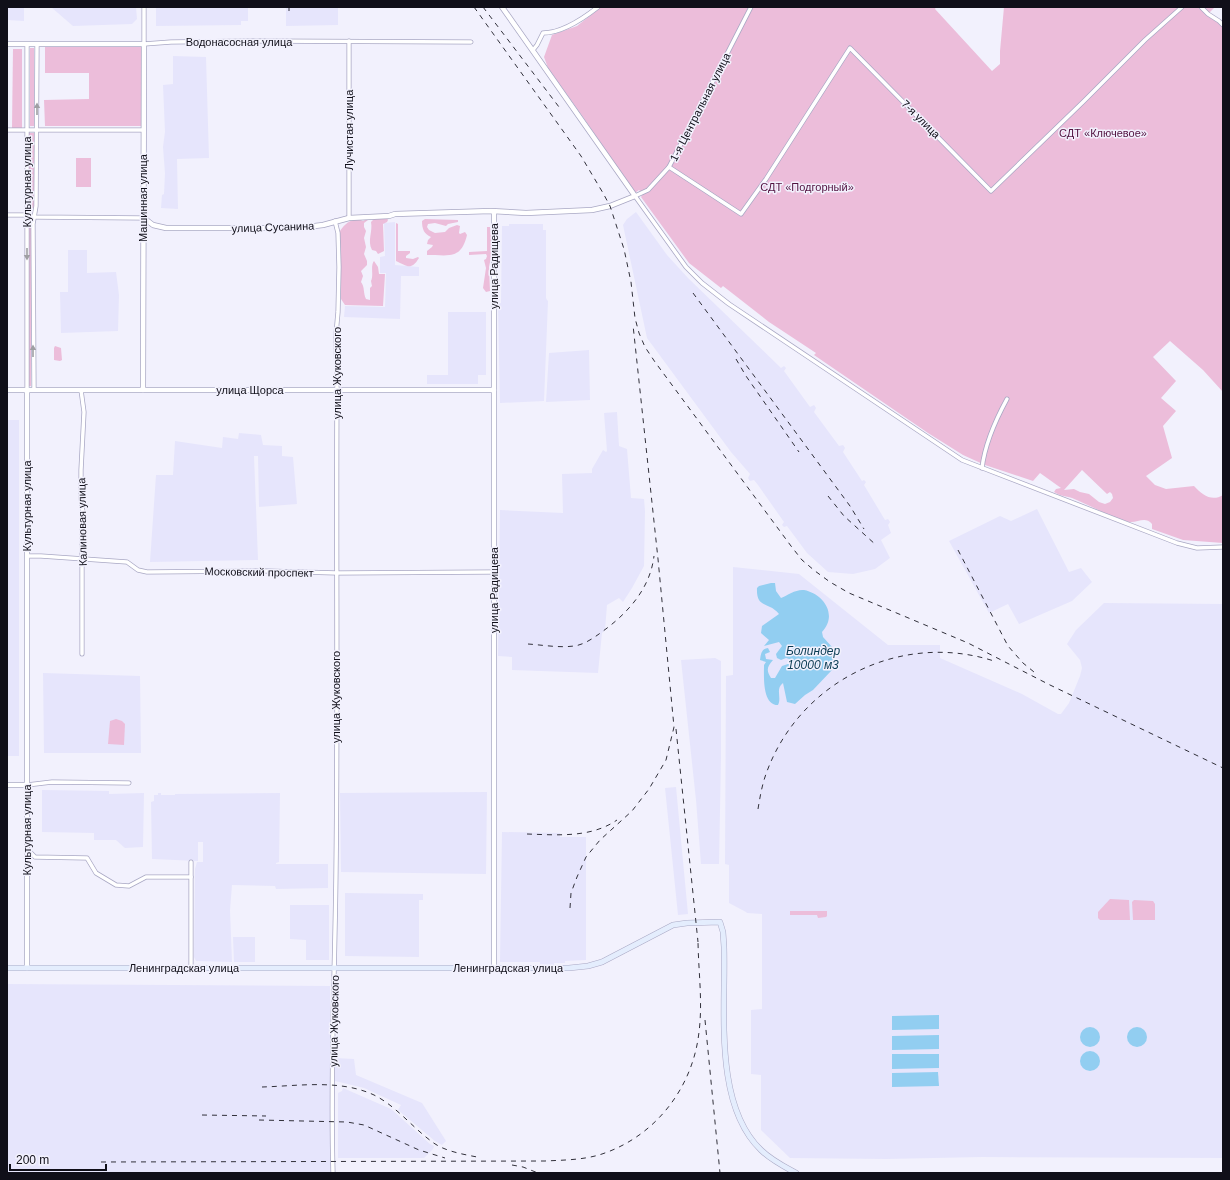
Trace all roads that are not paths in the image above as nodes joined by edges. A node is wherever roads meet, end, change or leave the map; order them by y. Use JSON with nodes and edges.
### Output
{"nodes":[{"id":1,"x":144,"y":7,"type":"edge"},
{"id":2,"x":502,"y":7,"type":"edge"},
{"id":3,"x":598,"y":7,"type":"edge"},
{"id":4,"x":751,"y":7,"type":"edge"},
{"id":5,"x":1182,"y":7,"type":"edge"},
{"id":6,"x":1201,"y":7,"type":"edge"},
{"id":7,"x":1223,"y":25,"type":"edge"},
{"id":8,"x":349,"y":41,"type":"junction"},
{"id":9,"x":471,"y":42,"type":"dead end"},
{"id":10,"x":7,"y":44,"type":"edge"},
{"id":11,"x":27,"y":44,"type":"junction"},
{"id":12,"x":36,"y":44,"type":"junction"},
{"id":13,"x":144,"y":44,"type":"junction"},
{"id":14,"x":533,"y":50,"type":"junction"},
{"id":15,"x":7,"y":130,"type":"edge"},
{"id":16,"x":27,"y":130,"type":"junction"},
{"id":17,"x":37,"y":130,"type":"junction"},
{"id":18,"x":143,"y":130,"type":"junction"},
{"id":19,"x":669,"y":167,"type":"junction"},
{"id":20,"x":635,"y":196,"type":"junction"},
{"id":21,"x":494,"y":212,"type":"junction"},
{"id":22,"x":7,"y":215,"type":"edge"},
{"id":23,"x":27,"y":215,"type":"junction"},
{"id":24,"x":34,"y":217,"type":"junction"},
{"id":25,"x":144,"y":218,"type":"junction"},
{"id":26,"x":349,"y":218,"type":"junction"},
{"id":27,"x":335,"y":221,"type":"junction"},
{"id":28,"x":7,"y":390,"type":"edge"},
{"id":29,"x":27,"y":390,"type":"junction"},
{"id":30,"x":34,"y":390,"type":"junction"},
{"id":31,"x":81,"y":390,"type":"junction"},
{"id":32,"x":143,"y":390,"type":"junction"},
{"id":33,"x":337,"y":390,"type":"junction"},
{"id":34,"x":494,"y":390,"type":"junction"},
{"id":35,"x":1007,"y":399,"type":"dead end"},
{"id":36,"x":982,"y":468,"type":"junction"},
{"id":37,"x":1223,"y":547,"type":"edge"},
{"id":38,"x":27,"y":556,"type":"junction"},
{"id":39,"x":82,"y":560,"type":"junction"},
{"id":40,"x":494,"y":572,"type":"junction"},
{"id":41,"x":337,"y":573,"type":"junction"},
{"id":42,"x":82,"y":654,"type":"dead end"},
{"id":43,"x":129,"y":783,"type":"dead end"},
{"id":44,"x":7,"y":785,"type":"edge"},
{"id":45,"x":27,"y":785,"type":"junction"},
{"id":46,"x":28,"y":850,"type":"junction"},
{"id":47,"x":191,"y":862,"type":"dead end"},
{"id":48,"x":191,"y":877,"type":"junction"},
{"id":49,"x":7,"y":968,"type":"edge"},
{"id":50,"x":27,"y":968,"type":"junction"},
{"id":51,"x":191,"y":968,"type":"junction"},
{"id":52,"x":335,"y":968,"type":"junction"},
{"id":53,"x":494,"y":968,"type":"junction"},
{"id":54,"x":333,"y":1173,"type":"edge"},
{"id":55,"x":796,"y":1173,"type":"edge"}],
"edges":[{"from":1,"to":13,"type":"street","name":"Машинная улица"},
{"from":2,"to":14,"type":"street"},
{"from":3,"to":14,"type":"street"},
{"from":4,"to":19,"type":"street","name":"1-я Центральная улица"},
{"from":5,"to":19,"type":"street","name":"7-я улица"},
{"from":6,"to":7,"type":"street"},
{"from":8,"to":9,"type":"street","name":"Водонасосная улица"},
{"from":8,"to":13,"type":"street","name":"Водонасосная улица"},
{"from":8,"to":26,"type":"street","name":"Лучистая улица"},
{"from":10,"to":11,"type":"street","name":"Водонасосная улица"},
{"from":11,"to":12,"type":"street","name":"Водонасосная улица"},
{"from":11,"to":16,"type":"street","name":"Культурная улица"},
{"from":12,"to":13,"type":"street","name":"Водонасосная улица"},
{"from":17,"to":12,"type":"street","name":"Культурная улица","one_way":true},
{"from":13,"to":18,"type":"street","name":"Машинная улица"},
{"from":14,"to":20,"type":"street"},
{"from":15,"to":16,"type":"street"},
{"from":16,"to":17,"type":"street"},
{"from":16,"to":23,"type":"street","name":"Культурная улица"},
{"from":17,"to":18,"type":"street"},
{"from":17,"to":24,"type":"street","name":"Культурная улица"},
{"from":18,"to":25,"type":"street","name":"Машинная улица"},
{"from":19,"to":20,"type":"street","name":"1-я Центральная улица"},
{"from":20,"to":21,"type":"street","name":"улица Сусанина"},
{"from":20,"to":36,"type":"street"},
{"from":21,"to":26,"type":"street","name":"улица Сусанина"},
{"from":21,"to":34,"type":"street","name":"улица Радищева"},
{"from":22,"to":23,"type":"street","name":"улица Сусанина"},
{"from":23,"to":24,"type":"street","name":"улица Сусанина"},
{"from":23,"to":29,"type":"street","name":"Культурная улица","one_way":true},
{"from":24,"to":25,"type":"street","name":"улица Сусанина"},
{"from":30,"to":24,"type":"street","name":"Культурная улица","one_way":true},
{"from":25,"to":27,"type":"street","name":"улица Сусанина"},
{"from":25,"to":32,"type":"street","name":"Машинная улица"},
{"from":26,"to":27,"type":"street","name":"улица Сусанина"},
{"from":27,"to":33,"type":"street","name":"улица Жуковского"},
{"from":28,"to":29,"type":"street","name":"улица Щорса"},
{"from":29,"to":30,"type":"street","name":"улица Щорса"},
{"from":29,"to":38,"type":"street","name":"Культурная улица"},
{"from":30,"to":31,"type":"street","name":"улица Щорса"},
{"from":31,"to":32,"type":"street","name":"улица Щорса"},
{"from":31,"to":39,"type":"street","name":"Калиновая улица"},
{"from":32,"to":33,"type":"street","name":"улица Щорса"},
{"from":33,"to":34,"type":"street","name":"улица Щорса"},
{"from":33,"to":41,"type":"street","name":"улица Жуковского"},
{"from":34,"to":40,"type":"street","name":"улица Радищева"},
{"from":35,"to":36,"type":"street"},
{"from":36,"to":37,"type":"street"},
{"from":38,"to":39,"type":"street","name":"Московский проспект"},
{"from":38,"to":45,"type":"street","name":"Культурная улица"},
{"from":39,"to":41,"type":"street","name":"Московский проспект"},
{"from":39,"to":42,"type":"street","name":"Калиновая улица"},
{"from":40,"to":41,"type":"street","name":"Московский проспект"},
{"from":40,"to":53,"type":"street","name":"улица Радищева"},
{"from":41,"to":52,"type":"street","name":"улица Жуковского"},
{"from":43,"to":45,"type":"street"},
{"from":44,"to":45,"type":"street"},
{"from":45,"to":46,"type":"street","name":"Культурная улица"},
{"from":46,"to":48,"type":"street"},
{"from":46,"to":50,"type":"street","name":"Культурная улица"},
{"from":47,"to":48,"type":"street"},
{"from":48,"to":51,"type":"street"},
{"from":49,"to":50,"type":"main road","name":"Ленинградская улица"},
{"from":50,"to":51,"type":"main road","name":"Ленинградская улица"},
{"from":51,"to":52,"type":"main road","name":"Ленинградская улица"},
{"from":52,"to":53,"type":"main road","name":"Ленинградская улица"},
{"from":52,"to":54,"type":"street","name":"улица Жуковского"},
{"from":53,"to":55,"type":"main road","name":"Ленинградская улица"}]}
